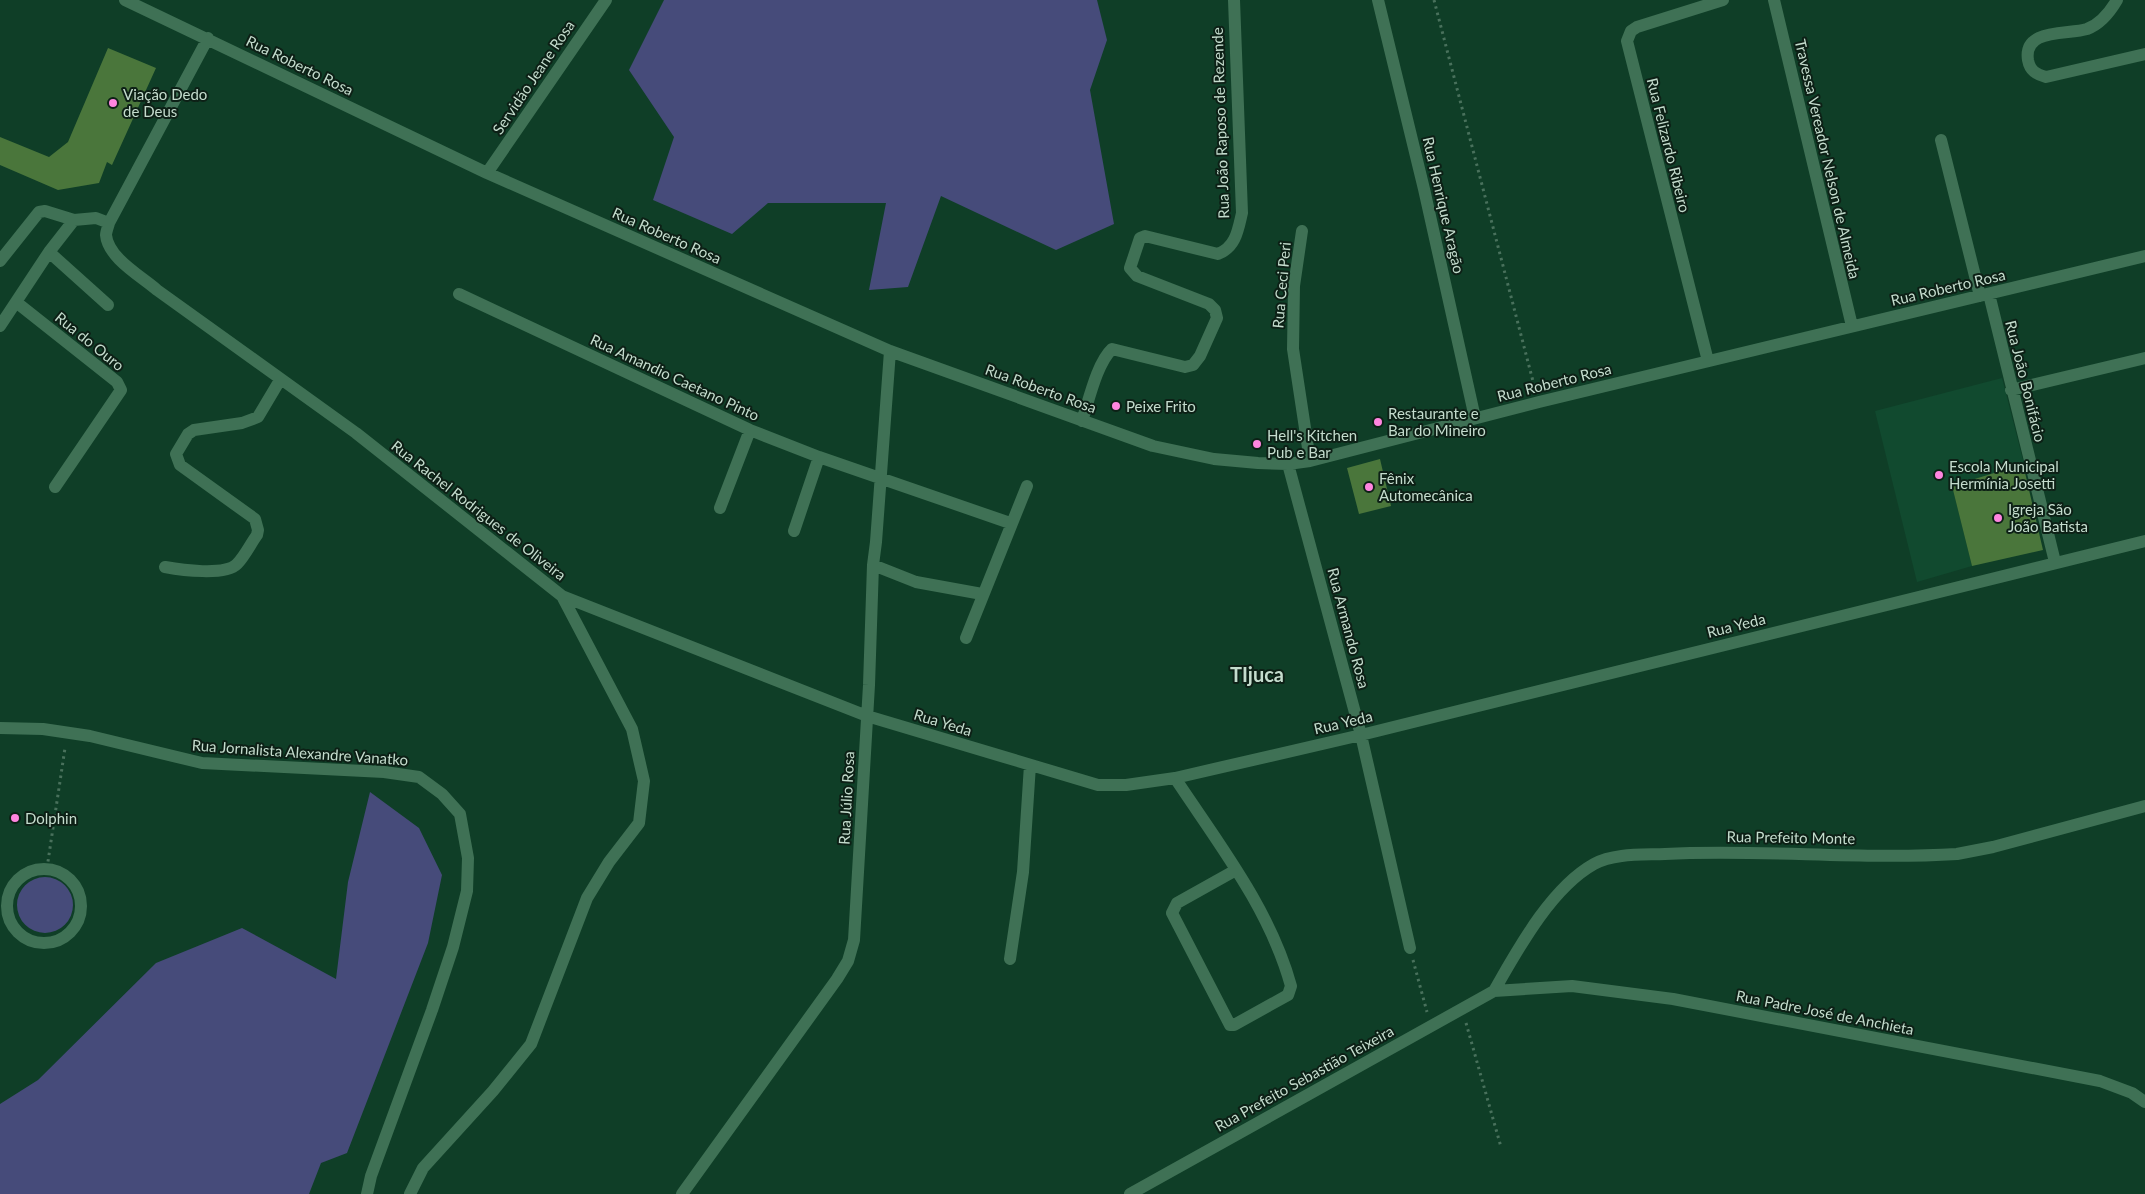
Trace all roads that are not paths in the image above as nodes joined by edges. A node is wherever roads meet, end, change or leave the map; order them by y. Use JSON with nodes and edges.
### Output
{"nodes":[{"id":1,"x":125,"y":0,"type":"edge"},
{"id":2,"x":606,"y":0,"type":"edge"},
{"id":3,"x":1234,"y":0,"type":"edge"},
{"id":4,"x":1378,"y":0,"type":"edge"},
{"id":5,"x":1723,"y":0,"type":"edge"},
{"id":6,"x":1774,"y":0,"type":"edge"},
{"id":7,"x":2117,"y":0,"type":"edge"},
{"id":8,"x":208,"y":38,"type":"junction"},
{"id":9,"x":2145,"y":54,"type":"edge"},
{"id":10,"x":1941,"y":140,"type":"dead end"},
{"id":11,"x":487,"y":173,"type":"junction"},
{"id":12,"x":74,"y":220,"type":"junction"},
{"id":13,"x":108,"y":223,"type":"junction"},
{"id":14,"x":1302,"y":231,"type":"dead end"},
{"id":15,"x":49,"y":252,"type":"junction"},
{"id":16,"x":2145,"y":256,"type":"edge"},
{"id":17,"x":0,"y":261,"type":"edge"},
{"id":18,"x":459,"y":294,"type":"dead end"},
{"id":19,"x":1985,"y":295,"type":"junction"},
{"id":20,"x":16,"y":302,"type":"junction"},
{"id":21,"x":108,"y":305,"type":"dead end"},
{"id":22,"x":0,"y":326,"type":"edge"},
{"id":23,"x":1852,"y":326,"type":"junction"},
{"id":24,"x":890,"y":350,"type":"junction"},
{"id":25,"x":2145,"y":358,"type":"edge"},
{"id":26,"x":1708,"y":361,"type":"junction"},
{"id":27,"x":280,"y":380,"type":"junction"},
{"id":28,"x":2011,"y":390,"type":"junction"},
{"id":29,"x":1475,"y":418,"type":"junction"},
{"id":30,"x":1082,"y":420,"type":"junction"},
{"id":31,"x":750,"y":430,"type":"junction"},
{"id":32,"x":820,"y":457,"type":"junction"},
{"id":33,"x":1310,"y":460,"type":"junction"},
{"id":34,"x":1288,"y":464,"type":"junction"},
{"id":35,"x":881,"y":478,"type":"junction"},
{"id":36,"x":1027,"y":486,"type":"dead end"},
{"id":37,"x":56,"y":487,"type":"dead end"},
{"id":38,"x":720,"y":508,"type":"dead end"},
{"id":39,"x":1010,"y":523,"type":"junction"},
{"id":40,"x":794,"y":531,"type":"dead end"},
{"id":41,"x":2145,"y":542,"type":"edge"},
{"id":42,"x":2055,"y":562,"type":"junction"},
{"id":43,"x":873,"y":565,"type":"junction"},
{"id":44,"x":165,"y":567,"type":"dead end"},
{"id":45,"x":982,"y":594,"type":"junction"},
{"id":46,"x":562,"y":596,"type":"junction"},
{"id":47,"x":966,"y":638,"type":"dead end"},
{"id":48,"x":867,"y":716,"type":"junction"},
{"id":49,"x":0,"y":728,"type":"edge"},
{"id":50,"x":1361,"y":735,"type":"junction"},
{"id":51,"x":1030,"y":765,"type":"junction"},
{"id":52,"x":1175,"y":778,"type":"junction"},
{"id":53,"x":2145,"y":806,"type":"edge"},
{"id":54,"x":1236,"y":870,"type":"junction"},
{"id":55,"x":6,"y":927,"type":"edge"},
{"id":56,"x":1410,"y":948,"type":"road end"},
{"id":57,"x":1010,"y":960,"type":"dead end"},
{"id":58,"x":1494,"y":990,"type":"junction"},
{"id":59,"x":2145,"y":1102,"type":"edge"},
{"id":60,"x":367,"y":1194,"type":"edge"},
{"id":61,"x":410,"y":1194,"type":"edge"},
{"id":62,"x":682,"y":1194,"type":"edge"},
{"id":63,"x":1130,"y":1194,"type":"edge"}],
"edges":[{"from":1,"to":8,"type":"street","name":"Rua Roberto Rosa"},
{"from":2,"to":11,"type":"street","name":"Servidão Jeane Rosa"},
{"from":3,"to":30,"type":"street","name":"Rua João Raposo de Rezende"},
{"from":4,"to":29,"type":"street","name":"Rua Henrique Aragão"},
{"from":5,"to":26,"type":"street","name":"Rua Felizardo Ribeiro"},
{"from":6,"to":23,"type":"street","name":"Travessa Vereador Nelson de Almeida"},
{"from":7,"to":9,"type":"street"},
{"from":8,"to":11,"type":"street","name":"Rua Roberto Rosa"},
{"from":8,"to":13,"type":"street"},
{"from":10,"to":19,"type":"street","name":"Rua João Bonifácio"},
{"from":11,"to":24,"type":"street","name":"Rua Roberto Rosa"},
{"from":12,"to":13,"type":"street"},
{"from":12,"to":15,"type":"street"},
{"from":12,"to":17,"type":"street"},
{"from":13,"to":27,"type":"street","name":"Rua Rachel Rodrigues de Oliveira"},
{"from":14,"to":33,"type":"street","name":"Rua Ceci Peri"},
{"from":15,"to":20,"type":"street"},
{"from":15,"to":21,"type":"street"},
{"from":16,"to":19,"type":"street","name":"Rua Roberto Rosa"},
{"from":18,"to":31,"type":"street","name":"Rua Amandio Caetano Pinto"},
{"from":19,"to":23,"type":"street","name":"Rua Roberto Rosa"},
{"from":19,"to":28,"type":"street","name":"Rua João Bonifácio"},
{"from":20,"to":22,"type":"street"},
{"from":20,"to":37,"type":"street","name":"Rua do Ouro"},
{"from":23,"to":26,"type":"street","name":"Rua Roberto Rosa"},
{"from":24,"to":30,"type":"street","name":"Rua Roberto Rosa"},
{"from":24,"to":35,"type":"street","name":"Rua Júlio Rosa"},
{"from":25,"to":28,"type":"street"},
{"from":26,"to":29,"type":"street","name":"Rua Roberto Rosa"},
{"from":27,"to":44,"type":"street"},
{"from":27,"to":46,"type":"street","name":"Rua Rachel Rodrigues de Oliveira"},
{"from":28,"to":42,"type":"street","name":"Rua João Bonifácio"},
{"from":29,"to":33,"type":"street","name":"Rua Roberto Rosa"},
{"from":30,"to":34,"type":"street","name":"Rua Roberto Rosa"},
{"from":31,"to":32,"type":"street","name":"Rua Amandio Caetano Pinto"},
{"from":31,"to":38,"type":"street"},
{"from":32,"to":35,"type":"street","name":"Rua Amandio Caetano Pinto"},
{"from":32,"to":40,"type":"street"},
{"from":33,"to":34,"type":"street","name":"Rua Roberto Rosa"},
{"from":34,"to":50,"type":"street","name":"Rua Armando Rosa"},
{"from":35,"to":39,"type":"street","name":"Rua Amandio Caetano Pinto"},
{"from":35,"to":43,"type":"street","name":"Rua Júlio Rosa"},
{"from":36,"to":39,"type":"street"},
{"from":39,"to":45,"type":"street"},
{"from":41,"to":42,"type":"street","name":"Rua Yeda"},
{"from":42,"to":50,"type":"street","name":"Rua Yeda"},
{"from":43,"to":45,"type":"street"},
{"from":43,"to":48,"type":"street","name":"Rua Júlio Rosa"},
{"from":45,"to":47,"type":"street"},
{"from":46,"to":48,"type":"street","name":"Rua Yeda"},
{"from":46,"to":61,"type":"street","name":"Rua Rachel Rodrigues de Oliveira"},
{"from":48,"to":51,"type":"street","name":"Rua Yeda"},
{"from":48,"to":62,"type":"street","name":"Rua Júlio Rosa"},
{"from":49,"to":60,"type":"street","name":"Rua Jornalista Alexandre Vanatko"},
{"from":50,"to":52,"type":"street","name":"Rua Yeda"},
{"from":50,"to":56,"type":"street","name":"Rua Armando Rosa"},
{"from":51,"to":52,"type":"street","name":"Rua Yeda"},
{"from":51,"to":57,"type":"street"},
{"from":52,"to":54,"type":"street"},
{"from":53,"to":58,"type":"street","name":"Rua Prefeito Monte"},
{"from":54,"to":54,"type":"street"},
{"from":55,"to":55,"type":"street"},
{"from":58,"to":59,"type":"street","name":"Rua Padre José de Anchieta"},
{"from":58,"to":63,"type":"street","name":"Rua Prefeito Sebastião Teixeira"}]}
